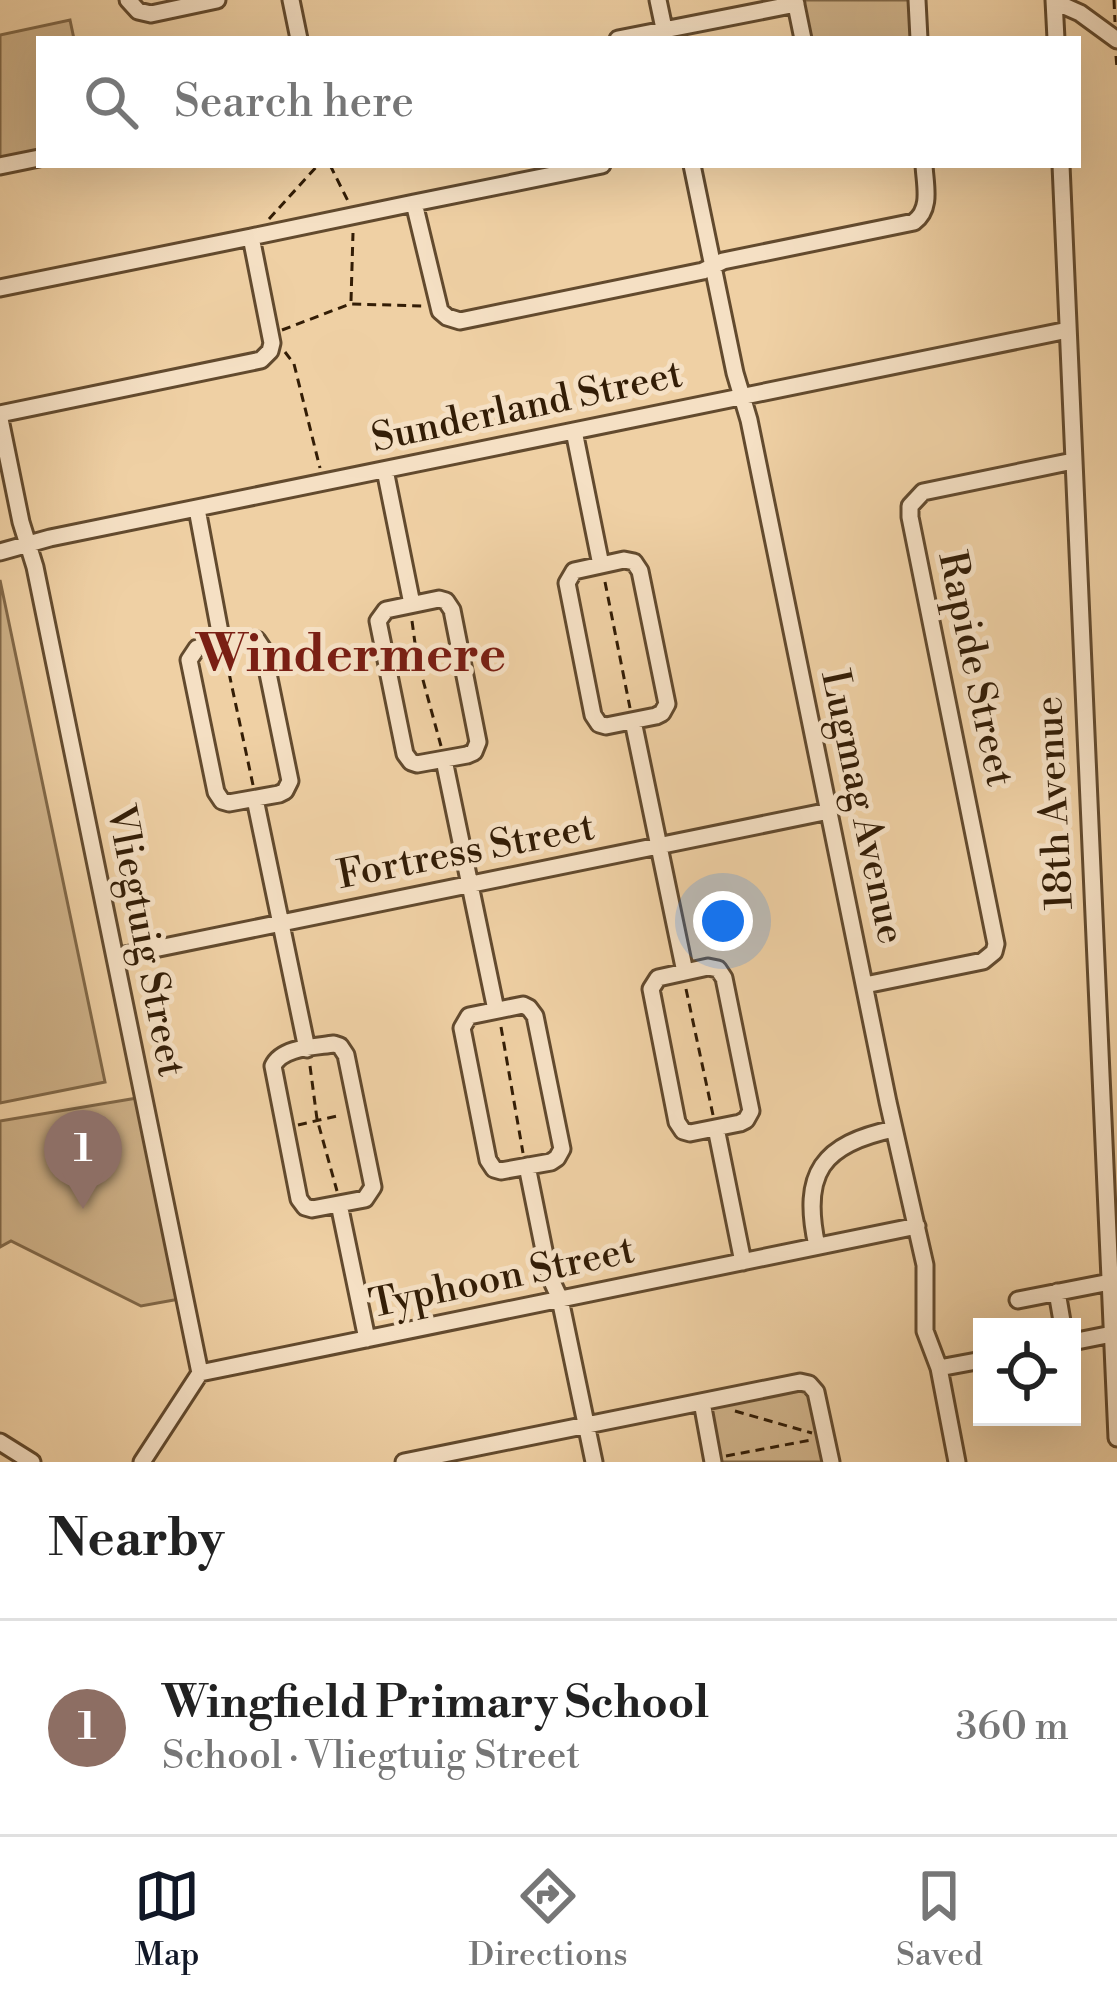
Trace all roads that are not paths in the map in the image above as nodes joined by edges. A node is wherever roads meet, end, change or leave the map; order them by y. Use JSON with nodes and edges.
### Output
{"nodes":[{"id":1,"x":128,"y":0,"type":"edge"},
{"id":2,"x":217,"y":0,"type":"edge"},
{"id":3,"x":291,"y":0,"type":"edge"},
{"id":4,"x":658,"y":0,"type":"edge"},
{"id":5,"x":917,"y":0,"type":"edge"},
{"id":6,"x":1054,"y":1,"type":"edge"},
{"id":7,"x":795,"y":2,"type":"edge"},
{"id":8,"x":665,"y":35,"type":"edge"},
{"id":9,"x":298,"y":36,"type":"edge"},
{"id":10,"x":802,"y":36,"type":"edge"},
{"id":11,"x":919,"y":36,"type":"edge"},
{"id":12,"x":1056,"y":36,"type":"edge"},
{"id":13,"x":1117,"y":40,"type":"edge"},
{"id":14,"x":36,"y":159,"type":"edge"},
{"id":15,"x":0,"y":166,"type":"edge"},
{"id":16,"x":587,"y":168,"type":"edge"},
{"id":17,"x":693,"y":168,"type":"edge"},
{"id":18,"x":925,"y":168,"type":"edge"},
{"id":19,"x":1061,"y":168,"type":"edge"},
{"id":20,"x":414,"y":203,"type":"junction"},
{"id":21,"x":251,"y":237,"type":"junction"},
{"id":22,"x":713,"y":266,"type":"junction"},
{"id":23,"x":0,"y":288,"type":"edge"},
{"id":24,"x":1068,"y":330,"type":"junction"},
{"id":25,"x":742,"y":396,"type":"junction"},
{"id":26,"x":0,"y":417,"type":"edge"},
{"id":27,"x":574,"y":431,"type":"junction"},
{"id":28,"x":1073,"y":461,"type":"junction"},
{"id":29,"x":386,"y":470,"type":"junction"},
{"id":30,"x":196,"y":509,"type":"junction"},
{"id":31,"x":28,"y":544,"type":"junction"},
{"id":32,"x":0,"y":552,"type":"edge"},
{"id":33,"x":601,"y":565,"type":"junction"},
{"id":34,"x":412,"y":604,"type":"junction"},
{"id":35,"x":223,"y":643,"type":"junction"},
{"id":36,"x":633,"y":721,"type":"junction"},
{"id":37,"x":444,"y":760,"type":"junction"},
{"id":38,"x":255,"y":799,"type":"junction"},
{"id":39,"x":829,"y":811,"type":"junction"},
{"id":40,"x":659,"y":846,"type":"junction"},
{"id":41,"x":470,"y":884,"type":"junction"},
{"id":42,"x":281,"y":923,"type":"junction"},
{"id":43,"x":115,"y":957,"type":"junction"},
{"id":44,"x":685,"y":972,"type":"junction"},
{"id":45,"x":865,"y":985,"type":"junction"},
{"id":46,"x":496,"y":1010,"type":"junction"},
{"id":47,"x":307,"y":1049,"type":"junction"},
{"id":48,"x":716,"y":1128,"type":"junction"},
{"id":49,"x":895,"y":1130,"type":"junction"},
{"id":50,"x":527,"y":1166,"type":"junction"},
{"id":51,"x":339,"y":1204,"type":"junction"},
{"id":52,"x":916,"y":1226,"type":"junction"},
{"id":53,"x":817,"y":1246,"type":"junction"},
{"id":54,"x":742,"y":1262,"type":"junction"},
{"id":55,"x":1110,"y":1282,"type":"junction"},
{"id":56,"x":1057,"y":1292,"type":"junction"},
{"id":57,"x":560,"y":1299,"type":"junction"},
{"id":58,"x":1018,"y":1300,"type":"dead end"},
{"id":59,"x":1061,"y":1318,"type":"edge"},
{"id":60,"x":1112,"y":1334,"type":"junction"},
{"id":61,"x":367,"y":1339,"type":"junction"},
{"id":62,"x":1081,"y":1340,"type":"edge"},
{"id":63,"x":973,"y":1362,"type":"edge"},
{"id":64,"x":939,"y":1368,"type":"junction"},
{"id":65,"x":200,"y":1373,"type":"junction"},
{"id":66,"x":702,"y":1402,"type":"junction"},
{"id":67,"x":587,"y":1425,"type":"junction"},
{"id":68,"x":1117,"y":1438,"type":"edge"},
{"id":69,"x":0,"y":1442,"type":"edge"},
{"id":70,"x":473,"y":1455,"type":"edge"},
{"id":71,"x":713,"y":1460,"type":"edge"},
{"id":72,"x":32,"y":1462,"type":"edge"},
{"id":73,"x":142,"y":1462,"type":"edge"},
{"id":74,"x":404,"y":1462,"type":"edge"},
{"id":75,"x":594,"y":1462,"type":"edge"},
{"id":76,"x":830,"y":1462,"type":"edge"},
{"id":77,"x":957,"y":1462,"type":"edge"}],
"edges":[{"from":1,"to":2,"type":"street"},
{"from":3,"to":9,"type":"street"},
{"from":4,"to":8,"type":"street"},
{"from":5,"to":11,"type":"street"},
{"from":6,"to":12,"type":"street"},
{"from":6,"to":13,"type":"street"},
{"from":7,"to":8,"type":"street"},
{"from":7,"to":10,"type":"street"},
{"from":14,"to":15,"type":"street"},
{"from":16,"to":20,"type":"street"},
{"from":17,"to":22,"type":"street","name":"Lugmag Avenue"},
{"from":18,"to":22,"type":"street"},
{"from":19,"to":24,"type":"street","name":"18th Avenue"},
{"from":20,"to":21,"type":"street"},
{"from":20,"to":22,"type":"street"},
{"from":21,"to":23,"type":"street"},
{"from":21,"to":26,"type":"street"},
{"from":22,"to":25,"type":"street","name":"Lugmag Avenue"},
{"from":24,"to":25,"type":"street","name":"Sunderland Street"},
{"from":24,"to":28,"type":"street","name":"18th Avenue"},
{"from":25,"to":27,"type":"street","name":"Sunderland Street"},
{"from":25,"to":39,"type":"street","name":"Lugmag Avenue"},
{"from":26,"to":31,"type":"street","name":"Vliegtuig Street"},
{"from":27,"to":29,"type":"street","name":"Sunderland Street"},
{"from":27,"to":33,"type":"street"},
{"from":28,"to":45,"type":"street","name":"Rapide Street"},
{"from":28,"to":55,"type":"street","name":"18th Avenue"},
{"from":29,"to":30,"type":"street","name":"Sunderland Street"},
{"from":29,"to":34,"type":"street"},
{"from":30,"to":31,"type":"street","name":"Sunderland Street"},
{"from":30,"to":35,"type":"street"},
{"from":31,"to":32,"type":"street","name":"Sunderland Street"},
{"from":31,"to":43,"type":"street","name":"Vliegtuig Street"},
{"from":33,"to":36,"type":"street"},
{"from":33,"to":36,"type":"street"},
{"from":34,"to":37,"type":"street"},
{"from":34,"to":37,"type":"street"},
{"from":35,"to":38,"type":"street"},
{"from":35,"to":38,"type":"street"},
{"from":36,"to":40,"type":"street"},
{"from":37,"to":41,"type":"street"},
{"from":38,"to":42,"type":"street"},
{"from":39,"to":40,"type":"street","name":"Fortress Street"},
{"from":39,"to":45,"type":"street","name":"Lugmag Avenue"},
{"from":40,"to":41,"type":"street","name":"Fortress Street"},
{"from":40,"to":44,"type":"street"},
{"from":41,"to":42,"type":"street","name":"Fortress Street"},
{"from":41,"to":46,"type":"street"},
{"from":42,"to":43,"type":"street","name":"Fortress Street"},
{"from":42,"to":47,"type":"street"},
{"from":43,"to":65,"type":"street","name":"Vliegtuig Street"},
{"from":44,"to":48,"type":"street"},
{"from":44,"to":48,"type":"street"},
{"from":45,"to":49,"type":"street","name":"Lugmag Avenue"},
{"from":46,"to":50,"type":"street"},
{"from":46,"to":50,"type":"street"},
{"from":47,"to":51,"type":"street"},
{"from":47,"to":51,"type":"street"},
{"from":48,"to":54,"type":"street"},
{"from":49,"to":52,"type":"street","name":"Lugmag Avenue"},
{"from":49,"to":53,"type":"street"},
{"from":50,"to":57,"type":"street"},
{"from":51,"to":61,"type":"street"},
{"from":52,"to":53,"type":"street","name":"Typhoon Street"},
{"from":52,"to":64,"type":"street","name":"Lugmag Avenue"},
{"from":53,"to":54,"type":"street","name":"Typhoon Street"},
{"from":54,"to":57,"type":"street","name":"Typhoon Street"},
{"from":55,"to":56,"type":"street"},
{"from":55,"to":60,"type":"street","name":"18th Avenue"},
{"from":56,"to":58,"type":"street"},
{"from":56,"to":59,"type":"street"},
{"from":57,"to":61,"type":"street","name":"Typhoon Street"},
{"from":57,"to":67,"type":"street"},
{"from":60,"to":62,"type":"street"},
{"from":60,"to":68,"type":"street","name":"18th Avenue"},
{"from":61,"to":65,"type":"street","name":"Typhoon Street"},
{"from":63,"to":64,"type":"street"},
{"from":64,"to":77,"type":"street","name":"Lugmag Avenue"},
{"from":65,"to":73,"type":"street"},
{"from":66,"to":67,"type":"street"},
{"from":66,"to":71,"type":"street"},
{"from":66,"to":76,"type":"street"},
{"from":67,"to":70,"type":"street"},
{"from":67,"to":75,"type":"street"},
{"from":69,"to":72,"type":"street"},
{"from":70,"to":74,"type":"street"}]}
